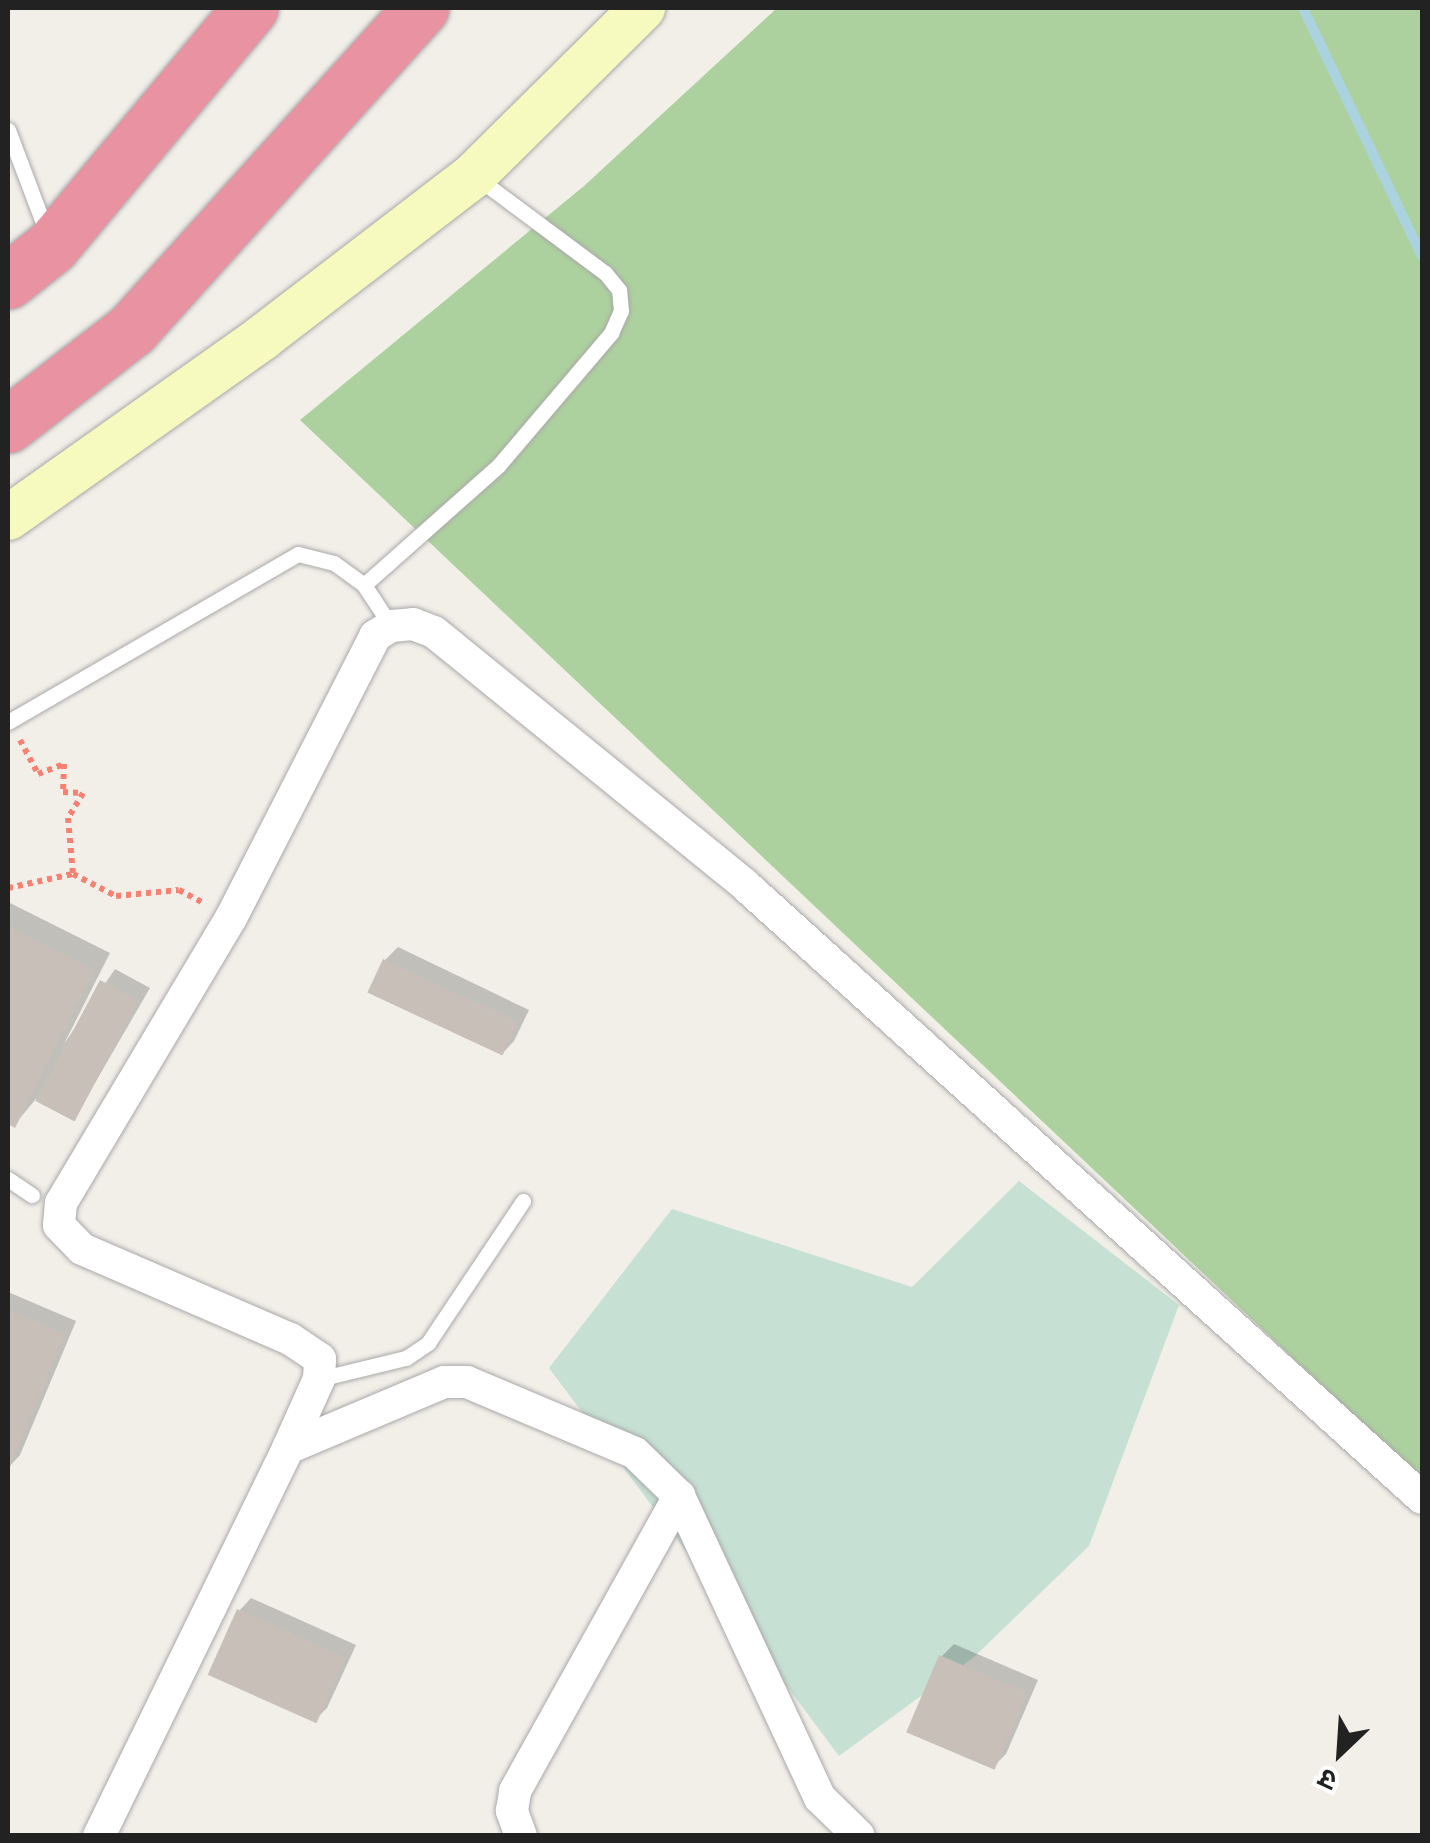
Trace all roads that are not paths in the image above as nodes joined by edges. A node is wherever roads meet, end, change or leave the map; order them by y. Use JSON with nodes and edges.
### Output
{"nodes":[{"id":1,"x":250,"y":8,"type":"edge"},
{"id":2,"x":421,"y":8,"type":"edge"},
{"id":3,"x":642,"y":8,"type":"edge"},
{"id":4,"x":8,"y":130,"type":"edge"},
{"id":5,"x":473,"y":175,"type":"junction"},
{"id":6,"x":52,"y":246,"type":"junction"},
{"id":7,"x":8,"y":281,"type":"edge"},
{"id":8,"x":8,"y":425,"type":"edge"},
{"id":9,"x":8,"y":517,"type":"edge"},
{"id":10,"x":364,"y":586,"type":"junction"},
{"id":11,"x":391,"y":626,"type":"junction"},
{"id":12,"x":8,"y":722,"type":"edge"},
{"id":13,"x":8,"y":1179,"type":"edge"},
{"id":14,"x":32,"y":1195,"type":"dead end"},
{"id":15,"x":523,"y":1201,"type":"dead end"},
{"id":16,"x":319,"y":1379,"type":"junction"},
{"id":17,"x":288,"y":1448,"type":"junction"},
{"id":18,"x":679,"y":1496,"type":"junction"},
{"id":19,"x":1422,"y":1498,"type":"edge"},
{"id":20,"x":99,"y":1836,"type":"edge"},
{"id":21,"x":521,"y":1836,"type":"edge"},
{"id":22,"x":859,"y":1836,"type":"edge"}],
"edges":[{"from":1,"to":6,"type":"highway"},
{"from":2,"to":8,"type":"highway"},
{"from":3,"to":5,"type":"main road"},
{"from":4,"to":6,"type":"lane"},
{"from":5,"to":9,"type":"main road"},
{"from":5,"to":10,"type":"lane"},
{"from":6,"to":7,"type":"highway"},
{"from":10,"to":11,"type":"lane"},
{"from":10,"to":12,"type":"lane"},
{"from":11,"to":16,"type":"street"},
{"from":11,"to":19,"type":"street"},
{"from":13,"to":14,"type":"lane"},
{"from":15,"to":16,"type":"lane"},
{"from":16,"to":17,"type":"street"},
{"from":17,"to":18,"type":"street"},
{"from":17,"to":20,"type":"street"},
{"from":18,"to":21,"type":"street"},
{"from":18,"to":22,"type":"street"}]}
